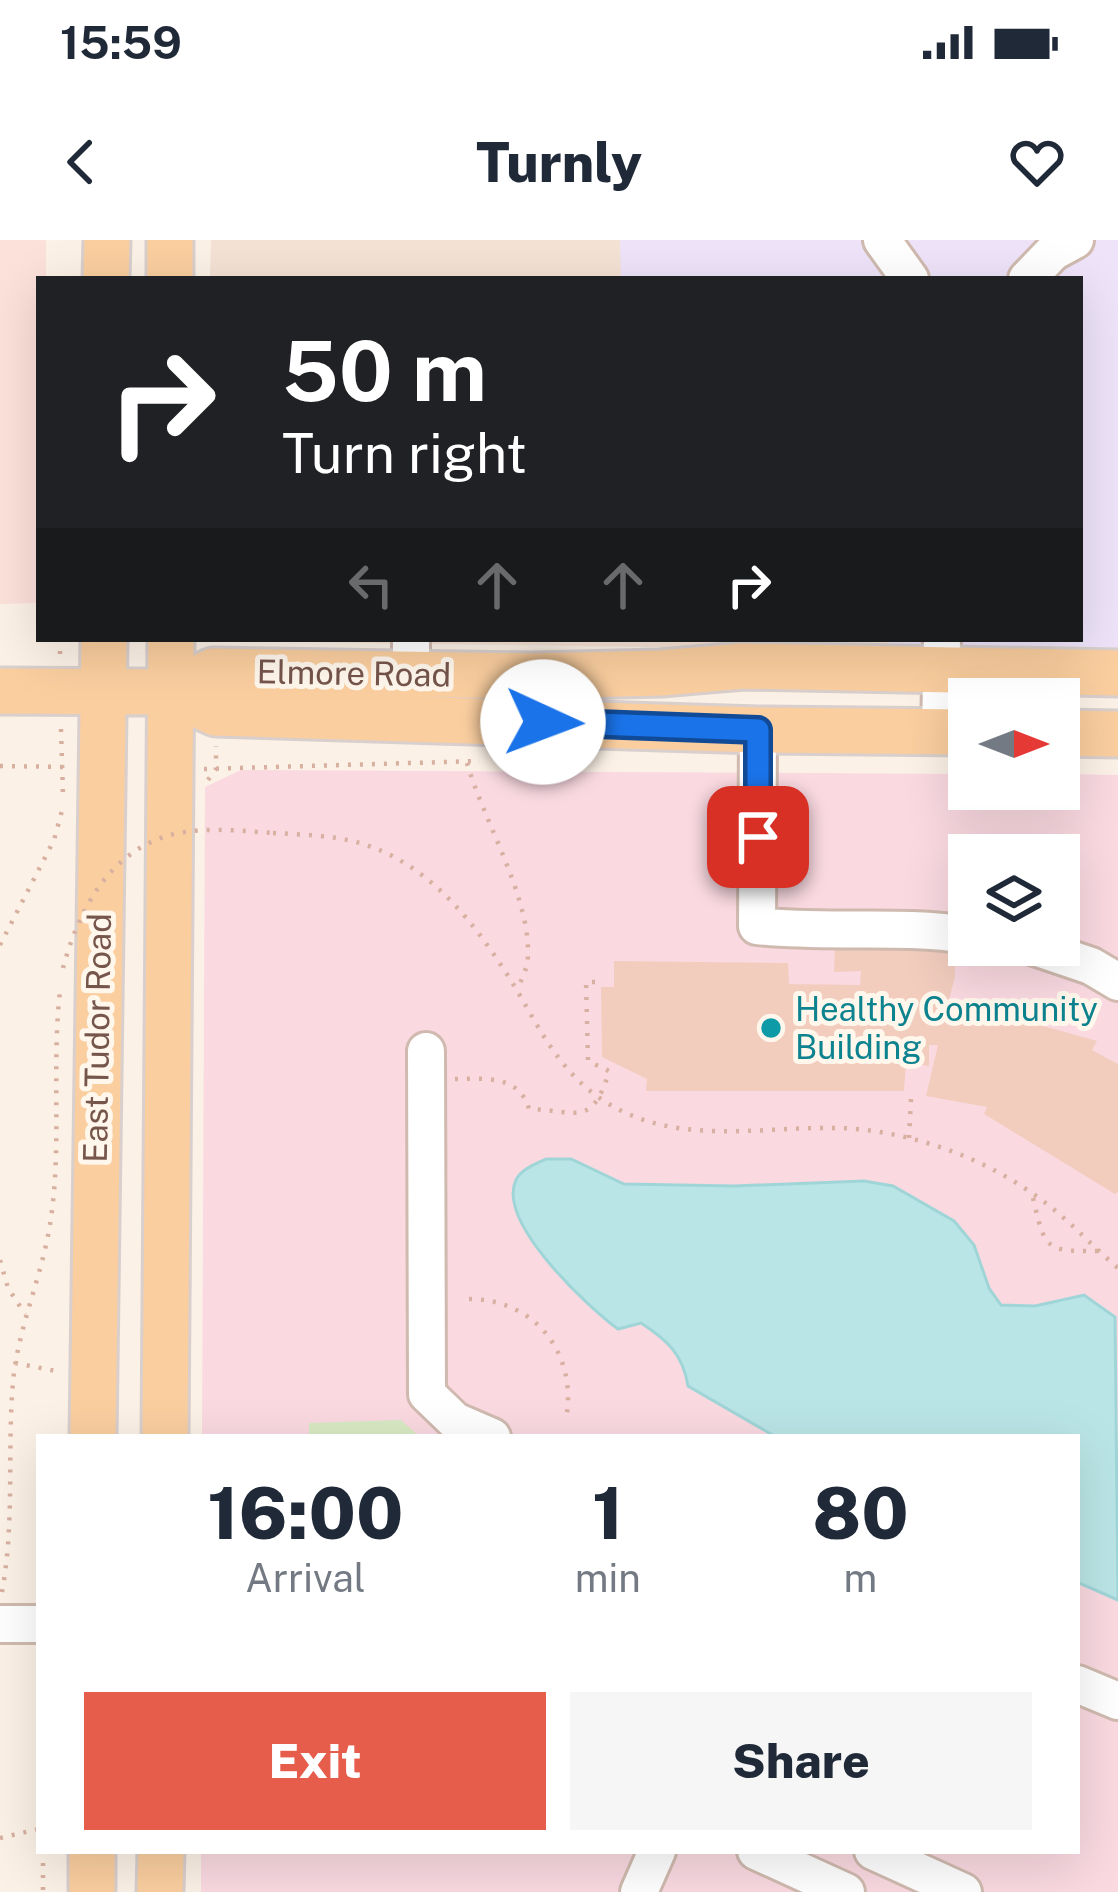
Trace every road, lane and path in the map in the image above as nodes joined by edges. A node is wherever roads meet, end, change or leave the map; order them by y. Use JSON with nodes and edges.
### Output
{"nodes":[{"id":1,"x":107,"y":240,"type":"edge"},
{"id":2,"x":170,"y":240,"type":"edge"},
{"id":3,"x":882,"y":240,"type":"edge"},
{"id":4,"x":1075,"y":240,"type":"edge"},
{"id":5,"x":106,"y":276,"type":"edge"},
{"id":6,"x":170,"y":276,"type":"edge"},
{"id":7,"x":908,"y":276,"type":"edge"},
{"id":8,"x":1030,"y":276,"type":"edge"},
{"id":9,"x":104,"y":642,"type":"edge"},
{"id":10,"x":171,"y":642,"type":"edge"},
{"id":11,"x":942,"y":653,"type":"edge"},
{"id":12,"x":411,"y":656,"type":"edge"},
{"id":13,"x":1118,"y":673,"type":"edge"},
{"id":14,"x":104,"y":690,"type":"junction"},
{"id":15,"x":0,"y":691,"type":"edge"},
{"id":16,"x":171,"y":692,"type":"junction"},
{"id":17,"x":948,"y":692,"type":"edge"},
{"id":18,"x":758,"y":730,"type":"junction"},
{"id":19,"x":948,"y":732,"type":"edge"},
{"id":20,"x":1080,"y":733,"type":"edge"},
{"id":21,"x":1118,"y":734,"type":"edge"},
{"id":22,"x":467,"y":761,"type":"dead end"},
{"id":23,"x":0,"y":766,"type":"edge"},
{"id":24,"x":948,"y":933,"type":"edge"},
{"id":25,"x":0,"y":945,"type":"edge"},
{"id":26,"x":1080,"y":962,"type":"edge"},
{"id":27,"x":63,"y":968,"type":"dead end"},
{"id":28,"x":601,"y":982,"type":"dead end"},
{"id":29,"x":1118,"y":982,"type":"edge"},
{"id":30,"x":60,"y":987,"type":"dead end"},
{"id":31,"x":517,"y":990,"type":"junction"},
{"id":32,"x":607,"y":1060,"type":"dead end"},
{"id":33,"x":426,"y":1065,"type":"joint"},
{"id":34,"x":609,"y":1071,"type":"junction"},
{"id":35,"x":601,"y":1099,"type":"junction"},
{"id":36,"x":911,"y":1099,"type":"dead end"},
{"id":37,"x":909,"y":1138,"type":"junction"},
{"id":38,"x":1032,"y":1194,"type":"junction"},
{"id":39,"x":1098,"y":1251,"type":"junction"},
{"id":40,"x":0,"y":1260,"type":"edge"},
{"id":41,"x":1118,"y":1268,"type":"edge"},
{"id":42,"x":469,"y":1299,"type":"dead end"},
{"id":43,"x":26,"y":1315,"type":"junction"},
{"id":44,"x":15,"y":1363,"type":"junction"},
{"id":45,"x":65,"y":1373,"type":"dead end"},
{"id":46,"x":566,"y":1419,"type":"dead end"},
{"id":47,"x":93,"y":1434,"type":"edge"},
{"id":48,"x":165,"y":1434,"type":"edge"},
{"id":49,"x":485,"y":1434,"type":"edge"},
{"id":50,"x":0,"y":1602,"type":"edge"},
{"id":51,"x":0,"y":1624,"type":"edge"},
{"id":52,"x":36,"y":1624,"type":"edge"},
{"id":53,"x":1080,"y":1685,"type":"edge"},
{"id":54,"x":1118,"y":1701,"type":"edge"},
{"id":55,"x":36,"y":1829,"type":"edge"},
{"id":56,"x":0,"y":1838,"type":"edge"},
{"id":57,"x":43,"y":1854,"type":"edge"},
{"id":58,"x":92,"y":1854,"type":"edge"},
{"id":59,"x":161,"y":1854,"type":"edge"},
{"id":60,"x":656,"y":1854,"type":"edge"},
{"id":61,"x":763,"y":1854,"type":"edge"},
{"id":62,"x":880,"y":1854,"type":"edge"},
{"id":63,"x":43,"y":1892,"type":"edge"},
{"id":64,"x":92,"y":1892,"type":"edge"},
{"id":65,"x":160,"y":1892,"type":"edge"},
{"id":66,"x":639,"y":1892,"type":"edge"},
{"id":67,"x":846,"y":1892,"type":"edge"},
{"id":68,"x":963,"y":1892,"type":"edge"}],
"edges":[{"from":1,"to":5,"type":"main road"},
{"from":2,"to":6,"type":"main road"},
{"from":3,"to":7,"type":"street"},
{"from":4,"to":8,"type":"street"},
{"from":9,"to":14,"type":"main road","name":"East Tudor Road"},
{"from":10,"to":16,"type":"main road","name":"East Tudor Road"},
{"from":11,"to":12,"type":"main road","name":"Elmore Road"},
{"from":11,"to":13,"type":"main road","name":"Elmore Road"},
{"from":11,"to":17,"type":"street"},
{"from":12,"to":16,"type":"main road","name":"Elmore Road"},
{"from":14,"to":15,"type":"main road","name":"Elmore Road"},
{"from":14,"to":16,"type":"main road","name":"Elmore Road"},
{"from":14,"to":47,"type":"main road","name":"East Tudor Road"},
{"from":16,"to":18,"type":"main road","name":"Elmore Road"},
{"from":16,"to":48,"type":"main road","name":"East Tudor Road"},
{"from":18,"to":19,"type":"main road","name":"Elmore Road"},
{"from":18,"to":24,"type":"street"},
{"from":20,"to":21,"type":"main road"},
{"from":22,"to":31,"type":"path"},
{"from":23,"to":25,"type":"path"},
{"from":26,"to":29,"type":"street"},
{"from":27,"to":31,"type":"path","bridge":true},
{"from":28,"to":34,"type":"path"},
{"from":30,"to":43,"type":"path"},
{"from":31,"to":35,"type":"path"},
{"from":32,"to":34,"type":"path"},
{"from":33,"to":35,"type":"path"},
{"from":33,"to":49,"type":"street"},
{"from":34,"to":35,"type":"path"},
{"from":35,"to":37,"type":"path"},
{"from":36,"to":37,"type":"path"},
{"from":37,"to":38,"type":"path"},
{"from":38,"to":39,"type":"path"},
{"from":38,"to":39,"type":"path"},
{"from":39,"to":41,"type":"path"},
{"from":40,"to":43,"type":"path"},
{"from":42,"to":46,"type":"path"},
{"from":43,"to":44,"type":"path"},
{"from":44,"to":45,"type":"path"},
{"from":44,"to":50,"type":"path"},
{"from":51,"to":52,"type":"street"},
{"from":53,"to":54,"type":"street"},
{"from":55,"to":56,"type":"path"},
{"from":57,"to":63,"type":"path"},
{"from":58,"to":64,"type":"main road"},
{"from":59,"to":65,"type":"main road"},
{"from":60,"to":66,"type":"street"},
{"from":61,"to":67,"type":"street"},
{"from":62,"to":68,"type":"street"}]}
